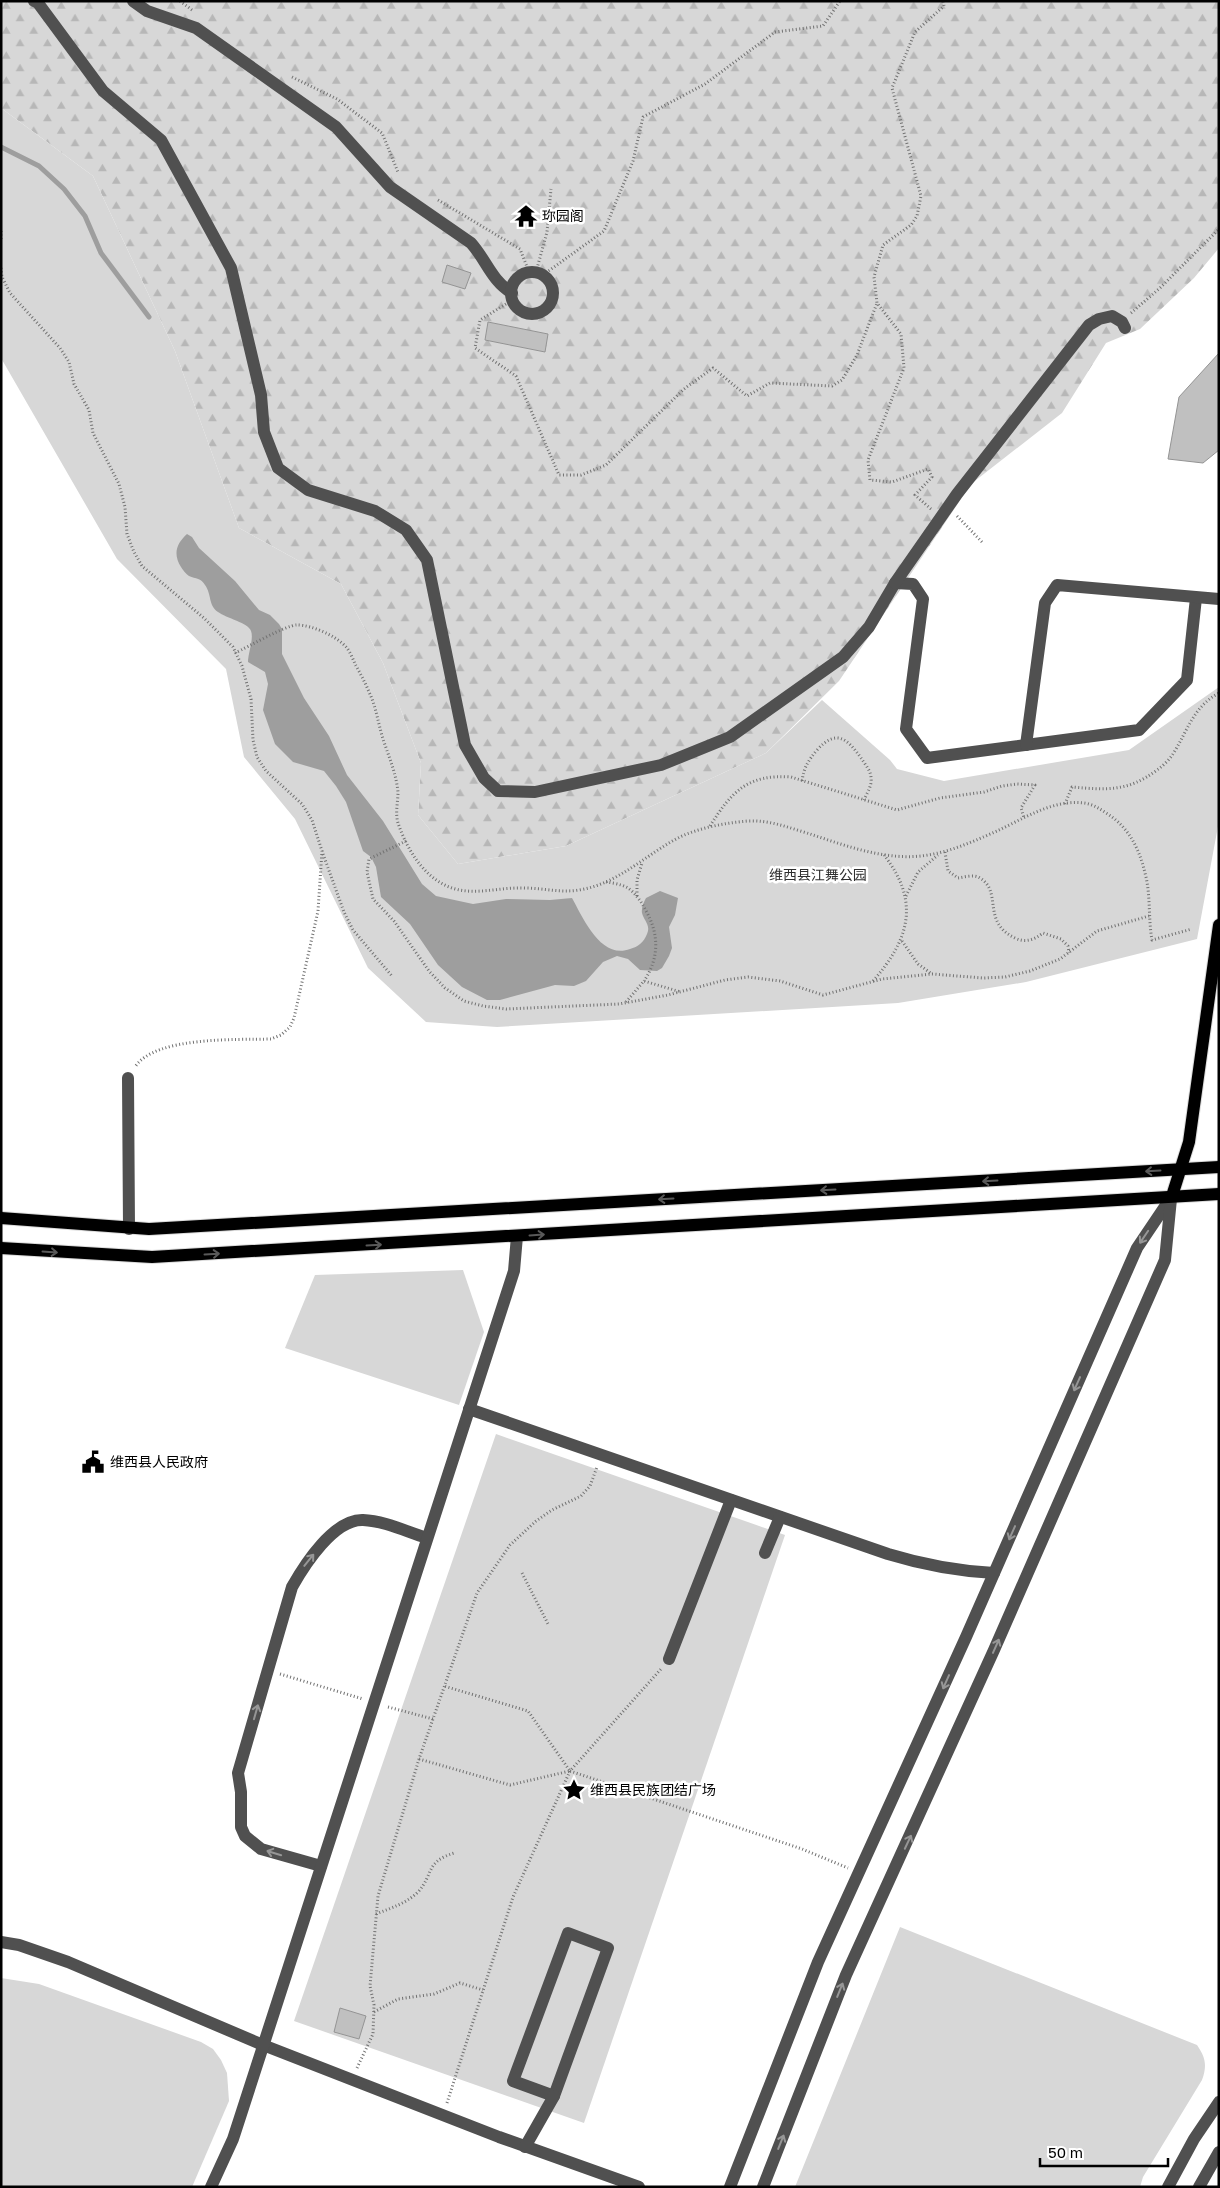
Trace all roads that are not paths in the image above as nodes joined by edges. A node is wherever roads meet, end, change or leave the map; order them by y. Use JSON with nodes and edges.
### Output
{"nodes":[{"id":1,"x":34,"y":1,"type":"edge"},
{"id":2,"x":133,"y":1,"type":"edge"},
{"id":3,"x":512,"y":296,"type":"junction"},
{"id":4,"x":1124,"y":325,"type":"road end"},
{"id":5,"x":895,"y":583,"type":"junction"},
{"id":6,"x":1196,"y":598,"type":"junction"},
{"id":7,"x":1219,"y":599,"type":"edge"},
{"id":8,"x":1026,"y":745,"type":"junction"},
{"id":9,"x":1219,"y":925,"type":"edge"},
{"id":10,"x":128,"y":1078,"type":"road end"},
{"id":11,"x":1219,"y":1167,"type":"edge"},
{"id":12,"x":1182,"y":1170,"type":"junction"},
{"id":13,"x":1219,"y":1194,"type":"edge"},
{"id":14,"x":1172,"y":1196,"type":"junction"},
{"id":15,"x":1,"y":1218,"type":"edge"},
{"id":16,"x":128,"y":1229,"type":"junction"},
{"id":17,"x":517,"y":1236,"type":"junction"},
{"id":18,"x":1,"y":1248,"type":"edge"},
{"id":19,"x":469,"y":1409,"type":"junction"},
{"id":20,"x":731,"y":1500,"type":"junction"},
{"id":21,"x":780,"y":1517,"type":"junction"},
{"id":22,"x":427,"y":1538,"type":"junction"},
{"id":23,"x":765,"y":1553,"type":"dead end"},
{"id":24,"x":994,"y":1573,"type":"junction"},
{"id":25,"x":669,"y":1659,"type":"road end"},
{"id":26,"x":321,"y":1866,"type":"junction"},
{"id":27,"x":1,"y":1942,"type":"edge"},
{"id":28,"x":263,"y":2046,"type":"junction"},
{"id":29,"x":554,"y":2096,"type":"junction"},
{"id":30,"x":1219,"y":2102,"type":"edge"},
{"id":31,"x":526,"y":2147,"type":"junction"},
{"id":32,"x":1219,"y":2152,"type":"edge"},
{"id":33,"x":211,"y":2187,"type":"edge"},
{"id":34,"x":639,"y":2187,"type":"edge"},
{"id":35,"x":730,"y":2187,"type":"edge"},
{"id":36,"x":763,"y":2187,"type":"edge"},
{"id":37,"x":1168,"y":2187,"type":"edge"},
{"id":38,"x":1199,"y":2187,"type":"edge"}],
"edges":[{"from":1,"to":5,"type":"street"},
{"from":2,"to":3,"type":"street"},
{"from":3,"to":3,"type":"street"},
{"from":4,"to":5,"type":"street"},
{"from":5,"to":8,"type":"street"},
{"from":6,"to":7,"type":"street"},
{"from":6,"to":8,"type":"street"},
{"from":6,"to":8,"type":"street"},
{"from":9,"to":12,"type":"main road"},
{"from":10,"to":16,"type":"street"},
{"from":11,"to":12,"type":"main road"},
{"from":12,"to":14,"type":"main road"},
{"from":12,"to":16,"type":"main road","one_way":true},
{"from":13,"to":14,"type":"main road"},
{"from":17,"to":14,"type":"main road","one_way":true},
{"from":14,"to":24,"type":"street","one_way":true},
{"from":36,"to":14,"type":"street","one_way":true},
{"from":15,"to":16,"type":"main road"},
{"from":18,"to":17,"type":"main road","one_way":true},
{"from":17,"to":19,"type":"street"},
{"from":19,"to":20,"type":"street"},
{"from":19,"to":22,"type":"street"},
{"from":20,"to":21,"type":"street"},
{"from":20,"to":25,"type":"street"},
{"from":21,"to":23,"type":"street"},
{"from":21,"to":24,"type":"street"},
{"from":22,"to":26,"type":"street"},
{"from":26,"to":22,"type":"street","one_way":true},
{"from":24,"to":35,"type":"street","one_way":true},
{"from":26,"to":28,"type":"street"},
{"from":27,"to":28,"type":"street"},
{"from":28,"to":31,"type":"street"},
{"from":28,"to":33,"type":"street"},
{"from":29,"to":29,"type":"street"},
{"from":29,"to":31,"type":"street"},
{"from":30,"to":37,"type":"street"},
{"from":31,"to":34,"type":"street"},
{"from":32,"to":38,"type":"street"}]}
